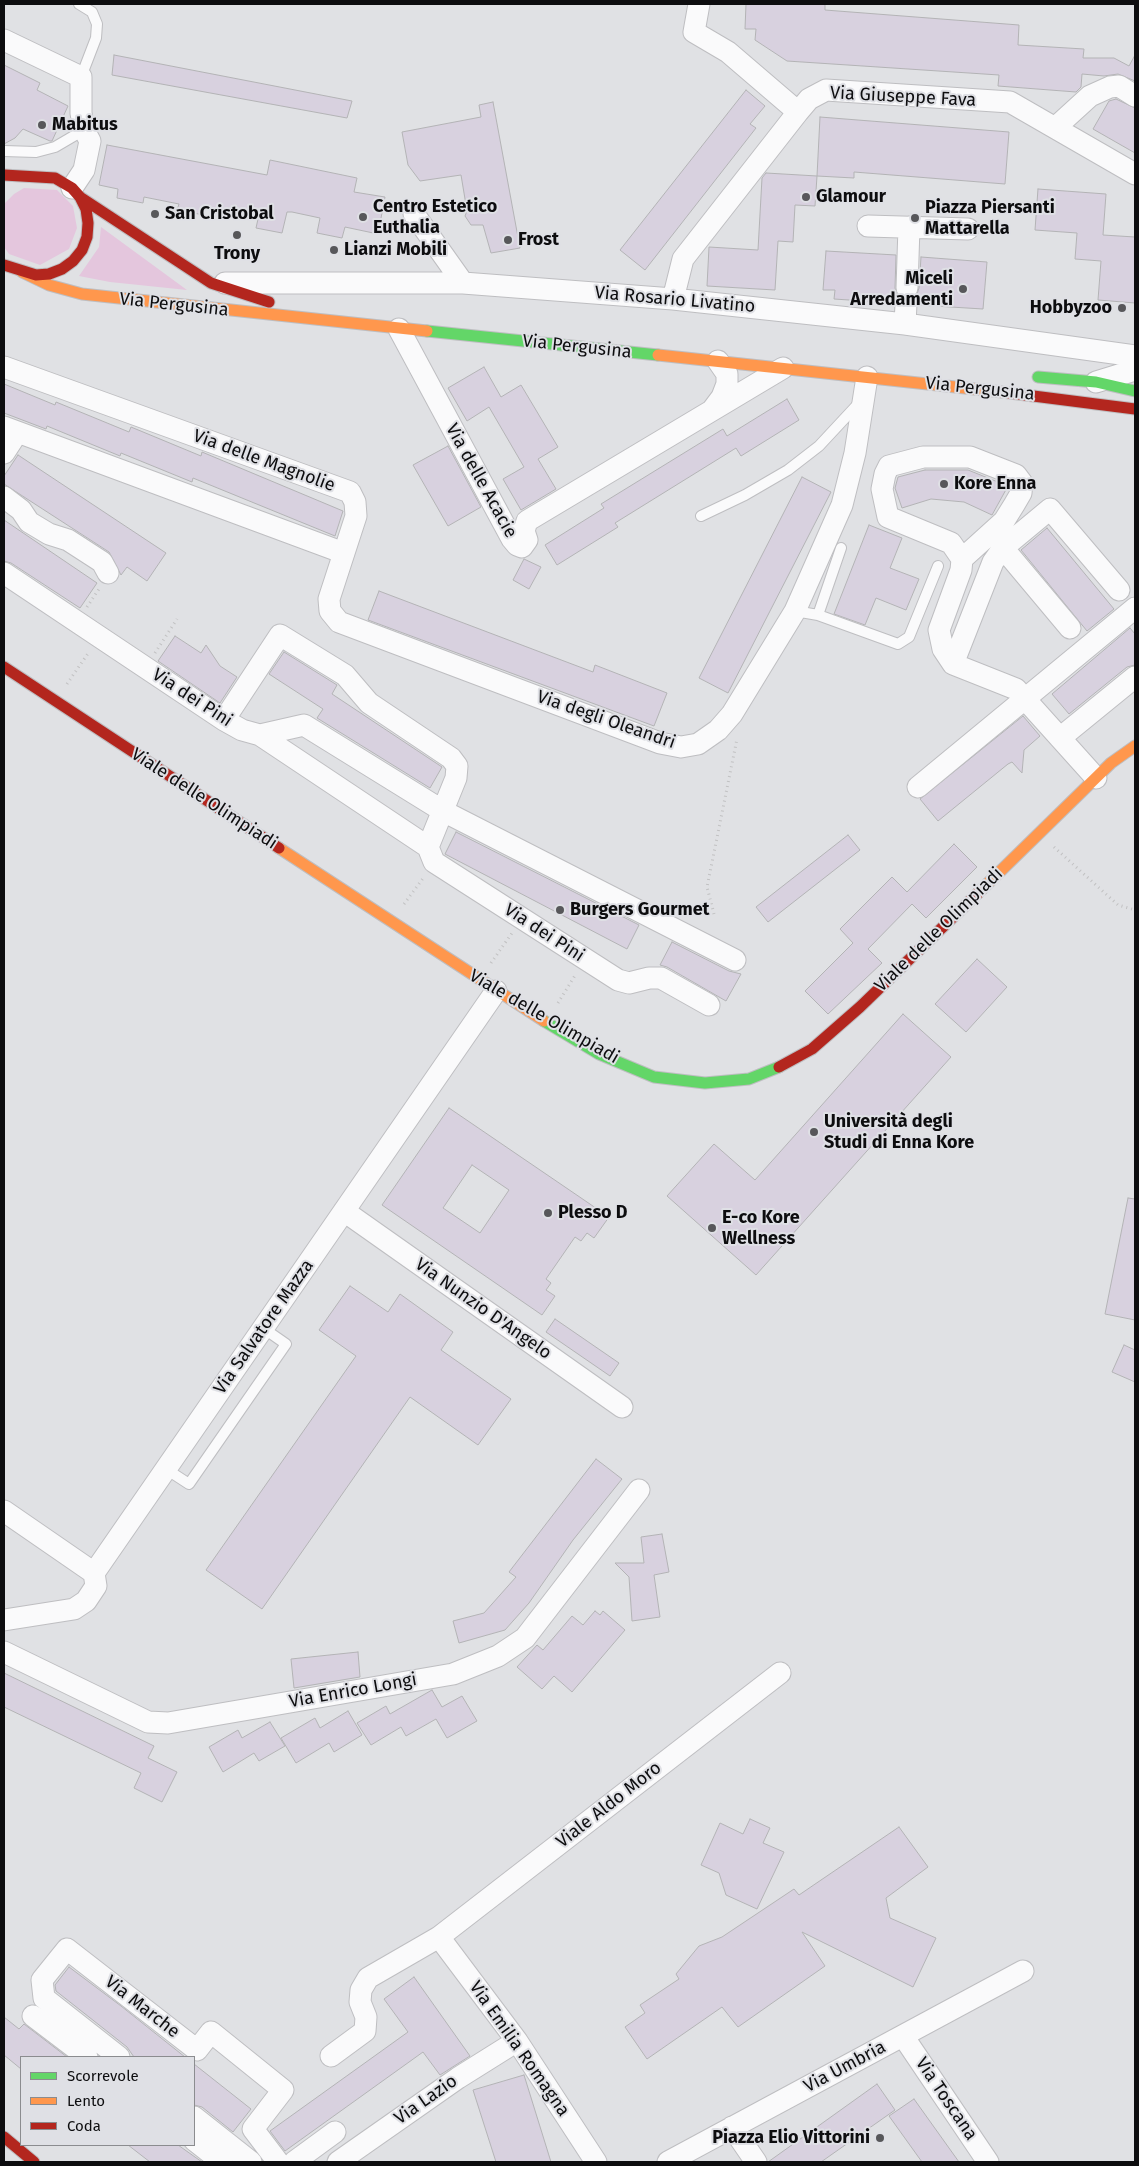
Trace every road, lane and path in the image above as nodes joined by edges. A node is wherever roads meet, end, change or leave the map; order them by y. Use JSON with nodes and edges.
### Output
{"nodes":[{"id":1,"x":79,"y":4,"type":"edge"},
{"id":2,"x":699,"y":4,"type":"edge"},
{"id":3,"x":4,"y":40,"type":"edge"},
{"id":4,"x":81,"y":77,"type":"junction"},
{"id":5,"x":1135,"y":96,"type":"edge"},
{"id":6,"x":798,"y":112,"type":"junction"},
{"id":7,"x":1056,"y":126,"type":"junction"},
{"id":8,"x":84,"y":130,"type":"junction"},
{"id":9,"x":4,"y":151,"type":"edge"},
{"id":10,"x":1135,"y":174,"type":"edge"},
{"id":11,"x":4,"y":175,"type":"edge"},
{"id":12,"x":36,"y":175,"type":"junction"},
{"id":13,"x":4,"y":190,"type":"edge"},
{"id":14,"x":76,"y":192,"type":"junction"},
{"id":15,"x":414,"y":214,"type":"dead end"},
{"id":16,"x":868,"y":226,"type":"dead end"},
{"id":17,"x":909,"y":227,"type":"junction"},
{"id":18,"x":968,"y":229,"type":"dead end"},
{"id":19,"x":4,"y":260,"type":"edge"},
{"id":20,"x":13,"y":269,"type":"edge"},
{"id":21,"x":211,"y":283,"type":"junction"},
{"id":22,"x":463,"y":283,"type":"junction"},
{"id":23,"x":673,"y":299,"type":"junction"},
{"id":24,"x":284,"y":303,"type":"dead end"},
{"id":25,"x":906,"y":305,"type":"junction"},
{"id":26,"x":399,"y":329,"type":"junction"},
{"id":27,"x":1135,"y":356,"type":"edge"},
{"id":28,"x":718,"y":361,"type":"junction"},
{"id":29,"x":4,"y":366,"type":"edge"},
{"id":30,"x":783,"y":368,"type":"junction"},
{"id":31,"x":1135,"y":370,"type":"edge"},
{"id":32,"x":1029,"y":376,"type":"dead end"},
{"id":33,"x":1096,"y":382,"type":"junction"},
{"id":34,"x":866,"y":387,"type":"junction"},
{"id":35,"x":1135,"y":391,"type":"edge"},
{"id":36,"x":1135,"y":409,"type":"edge"},
{"id":37,"x":712,"y":411,"type":"junction"},
{"id":38,"x":10,"y":430,"type":"edge"},
{"id":39,"x":4,"y":453,"type":"edge"},
{"id":40,"x":4,"y":498,"type":"edge"},
{"id":41,"x":702,"y":516,"type":"dead end"},
{"id":42,"x":841,"y":548,"type":"dead end"},
{"id":43,"x":1003,"y":548,"type":"junction"},
{"id":44,"x":344,"y":553,"type":"junction"},
{"id":45,"x":962,"y":559,"type":"junction"},
{"id":46,"x":938,"y":566,"type":"dead end"},
{"id":47,"x":4,"y":573,"type":"edge"},
{"id":48,"x":108,"y":573,"type":"joint"},
{"id":49,"x":1118,"y":590,"type":"dead end"},
{"id":50,"x":1135,"y":608,"type":"edge"},
{"id":51,"x":795,"y":611,"type":"junction"},
{"id":52,"x":818,"y":615,"type":"junction"},
{"id":53,"x":176,"y":619,"type":"dead end"},
{"id":54,"x":78,"y":622,"type":"junction"},
{"id":55,"x":1070,"y":628,"type":"dead end"},
{"id":56,"x":99,"y":637,"type":"junction"},
{"id":57,"x":953,"y":664,"type":"junction"},
{"id":58,"x":4,"y":667,"type":"edge"},
{"id":59,"x":146,"y":668,"type":"junction"},
{"id":60,"x":1135,"y":677,"type":"edge"},
{"id":61,"x":64,"y":689,"type":"dead end"},
{"id":62,"x":1025,"y":699,"type":"junction"},
{"id":63,"x":732,"y":714,"type":"junction"},
{"id":64,"x":224,"y":720,"type":"junction"},
{"id":65,"x":260,"y":735,"type":"junction"},
{"id":66,"x":1060,"y":738,"type":"junction"},
{"id":67,"x":1135,"y":746,"type":"edge"},
{"id":68,"x":1096,"y":778,"type":"junction"},
{"id":69,"x":918,"y":787,"type":"dead end"},
{"id":70,"x":443,"y":811,"type":"junction"},
{"id":71,"x":1053,"y":846,"type":"dead end"},
{"id":72,"x":431,"y":854,"type":"junction"},
{"id":73,"x":401,"y":910,"type":"dead end"},
{"id":74,"x":1135,"y":910,"type":"edge"},
{"id":75,"x":714,"y":914,"type":"dead end"},
{"id":76,"x":512,"y":933,"type":"dead end"},
{"id":77,"x":586,"y":959,"type":"junction"},
{"id":78,"x":735,"y":960,"type":"dead end"},
{"id":79,"x":489,"y":965,"type":"dead end"},
{"id":80,"x":496,"y":991,"type":"junction"},
{"id":81,"x":708,"y":1005,"type":"dead end"},
{"id":82,"x":556,"y":1007,"type":"dead end"},
{"id":83,"x":344,"y":1211,"type":"junction"},
{"id":84,"x":263,"y":1328,"type":"junction"},
{"id":85,"x":622,"y":1407,"type":"dead end"},
{"id":86,"x":166,"y":1469,"type":"junction"},
{"id":87,"x":639,"y":1490,"type":"dead end"},
{"id":88,"x":4,"y":1511,"type":"edge"},
{"id":89,"x":94,"y":1573,"type":"junction"},
{"id":90,"x":4,"y":1620,"type":"edge"},
{"id":91,"x":4,"y":1652,"type":"edge"},
{"id":92,"x":780,"y":1673,"type":"dead end"},
{"id":93,"x":438,"y":1937,"type":"junction"},
{"id":94,"x":1023,"y":1971,"type":"dead end"},
{"id":95,"x":33,"y":2016,"type":"dead end"},
{"id":96,"x":903,"y":2036,"type":"junction"},
{"id":97,"x":517,"y":2041,"type":"junction"},
{"id":98,"x":194,"y":2054,"type":"edge"},
{"id":99,"x":86,"y":2056,"type":"edge"},
{"id":100,"x":118,"y":2056,"type":"edge"},
{"id":101,"x":331,"y":2056,"type":"dead end"},
{"id":102,"x":195,"y":2118,"type":"edge"},
{"id":103,"x":732,"y":2127,"type":"junction"},
{"id":104,"x":335,"y":2132,"type":"dead end"},
{"id":105,"x":4,"y":2137,"type":"edge"},
{"id":106,"x":195,"y":2141,"type":"edge"},
{"id":107,"x":589,"y":2160,"type":"edge"},
{"id":108,"x":34,"y":2162,"type":"edge"},
{"id":109,"x":222,"y":2162,"type":"edge"},
{"id":110,"x":251,"y":2162,"type":"edge"},
{"id":111,"x":278,"y":2162,"type":"edge"},
{"id":112,"x":294,"y":2162,"type":"edge"},
{"id":113,"x":338,"y":2162,"type":"edge"},
{"id":114,"x":668,"y":2162,"type":"edge"},
{"id":115,"x":756,"y":2162,"type":"edge"},
{"id":116,"x":988,"y":2162,"type":"edge"}],
"edges":[{"from":1,"to":4,"type":"lane"},
{"from":2,"to":6,"type":"street"},
{"from":3,"to":4,"type":"street"},
{"from":4,"to":8,"type":"street"},
{"from":5,"to":7,"type":"street"},
{"from":6,"to":7,"type":"street","name":"Via Giuseppe Fava"},
{"from":6,"to":23,"type":"street","name":"Via Giuseppe Fava"},
{"from":7,"to":10,"type":"street","name":"Via Giuseppe Fava"},
{"from":8,"to":9,"type":"lane"},
{"from":8,"to":14,"type":"street"},
{"from":11,"to":12,"type":"main road","name":"Via Pergusina"},
{"from":12,"to":13,"type":"main road"},
{"from":12,"to":14,"type":"main road","name":"Via Pergusina"},
{"from":14,"to":20,"type":"main road"},
{"from":14,"to":21,"type":"main road","name":"Via Pergusina"},
{"from":15,"to":22,"type":"street"},
{"from":16,"to":17,"type":"street"},
{"from":17,"to":18,"type":"street"},
{"from":17,"to":25,"type":"street"},
{"from":19,"to":20,"type":"main road","name":"Via Pergusina"},
{"from":20,"to":26,"type":"main road","name":"Via Pergusina"},
{"from":21,"to":22,"type":"street","name":"Via Rosario Livatino"},
{"from":21,"to":24,"type":"main road","name":"Via Pergusina"},
{"from":22,"to":23,"type":"street","name":"Via Rosario Livatino"},
{"from":23,"to":25,"type":"street","name":"Via Rosario Livatino"},
{"from":25,"to":27,"type":"street","name":"Via Rosario Livatino"},
{"from":26,"to":28,"type":"main road","name":"Via Pergusina"},
{"from":26,"to":37,"type":"street","name":"Via delle Acacie"},
{"from":28,"to":30,"type":"main road","name":"Via Pergusina"},
{"from":28,"to":37,"type":"street"},
{"from":29,"to":44,"type":"street","name":"Via delle Magnolie"},
{"from":30,"to":34,"type":"main road","name":"Via Pergusina"},
{"from":30,"to":37,"type":"street"},
{"from":31,"to":33,"type":"street"},
{"from":32,"to":33,"type":"main road","name":"Via Pergusina"},
{"from":33,"to":35,"type":"main road","name":"Via Pergusina"},
{"from":34,"to":36,"type":"main road","name":"Via Pergusina"},
{"from":34,"to":41,"type":"lane"},
{"from":34,"to":51,"type":"street","name":"Via degli Oleandri"},
{"from":38,"to":39,"type":"street"},
{"from":38,"to":44,"type":"street"},
{"from":40,"to":48,"type":"street"},
{"from":42,"to":52,"type":"lane"},
{"from":43,"to":49,"type":"street"},
{"from":43,"to":55,"type":"street"},
{"from":43,"to":57,"type":"street"},
{"from":44,"to":63,"type":"street","name":"Via degli Oleandri"},
{"from":45,"to":45,"type":"street"},
{"from":45,"to":57,"type":"street"},
{"from":46,"to":52,"type":"lane"},
{"from":47,"to":54,"type":"street","name":"Via dei Pini"},
{"from":48,"to":54,"type":"path"},
{"from":50,"to":62,"type":"street"},
{"from":51,"to":52,"type":"lane"},
{"from":51,"to":63,"type":"street","name":"Via degli Oleandri"},
{"from":53,"to":59,"type":"path"},
{"from":54,"to":56,"type":"street","name":"Via dei Pini"},
{"from":56,"to":59,"type":"street","name":"Via dei Pini"},
{"from":56,"to":61,"type":"path"},
{"from":57,"to":62,"type":"street"},
{"from":58,"to":80,"type":"main road","name":"Viale delle Olimpiadi"},
{"from":59,"to":64,"type":"street","name":"Via dei Pini"},
{"from":60,"to":66,"type":"street"},
{"from":62,"to":66,"type":"street"},
{"from":62,"to":69,"type":"street"},
{"from":63,"to":75,"type":"path"},
{"from":64,"to":65,"type":"street","name":"Via dei Pini"},
{"from":64,"to":70,"type":"street"},
{"from":65,"to":70,"type":"street"},
{"from":65,"to":72,"type":"street","name":"Via dei Pini"},
{"from":66,"to":68,"type":"street"},
{"from":67,"to":68,"type":"main road","name":"Viale delle Olimpiadi"},
{"from":68,"to":80,"type":"main road","name":"Viale delle Olimpiadi"},
{"from":70,"to":72,"type":"street"},
{"from":70,"to":78,"type":"street"},
{"from":71,"to":74,"type":"path"},
{"from":72,"to":73,"type":"path"},
{"from":72,"to":77,"type":"street","name":"Via dei Pini"},
{"from":76,"to":79,"type":"path"},
{"from":77,"to":81,"type":"street","name":"Via dei Pini"},
{"from":77,"to":82,"type":"path"},
{"from":80,"to":83,"type":"street","name":"Via Salvatore Mazza"},
{"from":83,"to":84,"type":"street","name":"Via Salvatore Mazza"},
{"from":83,"to":85,"type":"street","name":"Via Nunzio D'Angelo"},
{"from":84,"to":86,"type":"street","name":"Via Salvatore Mazza"},
{"from":84,"to":86,"type":"lane"},
{"from":86,"to":89,"type":"street","name":"Via Salvatore Mazza"},
{"from":87,"to":91,"type":"street","name":"Via Enrico Longi"},
{"from":88,"to":89,"type":"street"},
{"from":89,"to":90,"type":"street"},
{"from":92,"to":93,"type":"street","name":"Viale Aldo Moro"},
{"from":93,"to":97,"type":"street","name":"Via Emilia Romagna"},
{"from":93,"to":101,"type":"street"},
{"from":94,"to":96,"type":"street","name":"Via Umbria"},
{"from":95,"to":99,"type":"street"},
{"from":96,"to":103,"type":"street","name":"Via Umbria"},
{"from":96,"to":116,"type":"street","name":"Via Toscana"},
{"from":97,"to":107,"type":"street","name":"Via Emilia Romagna"},
{"from":97,"to":113,"type":"street","name":"Via Lazio"},
{"from":98,"to":100,"type":"street","name":"Via Marche"},
{"from":98,"to":111,"type":"street","name":"Via Marche"},
{"from":102,"to":110,"type":"street"},
{"from":103,"to":114,"type":"street","name":"Via Umbria"},
{"from":103,"to":115,"type":"street"},
{"from":104,"to":112,"type":"street"},
{"from":105,"to":108,"type":"main road"},
{"from":106,"to":109,"type":"street"}]}
